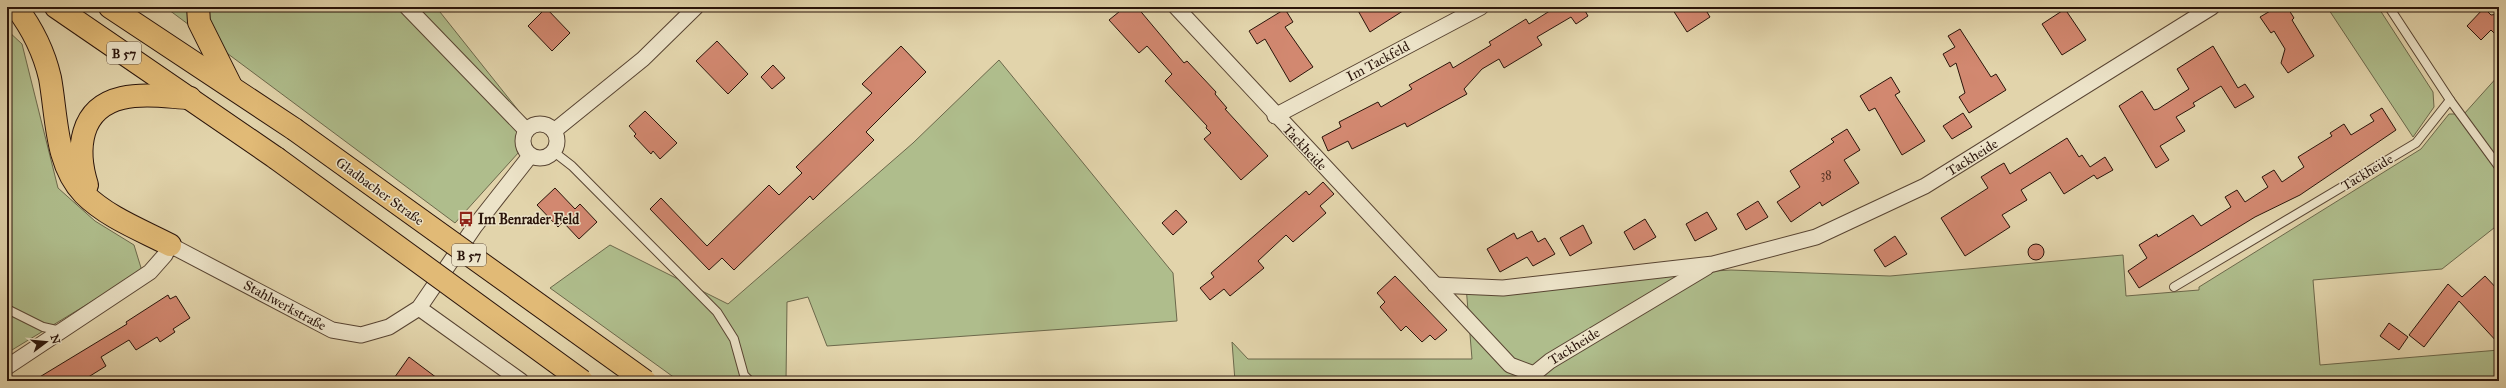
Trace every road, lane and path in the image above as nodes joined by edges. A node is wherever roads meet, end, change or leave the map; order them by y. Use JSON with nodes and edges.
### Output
{"nodes":[{"id":1,"x":16,"y":7,"type":"edge"},
{"id":2,"x":56,"y":7,"type":"edge"},
{"id":3,"x":110,"y":7,"type":"edge"},
{"id":4,"x":198,"y":7,"type":"edge"},
{"id":5,"x":407,"y":7,"type":"edge"},
{"id":6,"x":696,"y":7,"type":"edge"},
{"id":7,"x":1176,"y":7,"type":"edge"},
{"id":8,"x":1481,"y":7,"type":"edge"},
{"id":9,"x":2212,"y":7,"type":"edge"},
{"id":10,"x":2389,"y":7,"type":"edge"},
{"id":11,"x":232,"y":87,"type":"junction"},
{"id":12,"x":191,"y":98,"type":"junction"},
{"id":13,"x":2450,"y":100,"type":"junction"},
{"id":14,"x":1275,"y":116,"type":"junction"},
{"id":15,"x":526,"y":130,"type":"junction"},
{"id":16,"x":554,"y":131,"type":"junction"},
{"id":17,"x":554,"y":152,"type":"junction"},
{"id":18,"x":530,"y":156,"type":"junction"},
{"id":19,"x":2499,"y":167,"type":"edge"},
{"id":20,"x":97,"y":206,"type":"junction"},
{"id":21,"x":170,"y":245,"type":"junction"},
{"id":22,"x":1713,"y":264,"type":"junction"},
{"id":23,"x":1435,"y":285,"type":"junction"},
{"id":24,"x":2174,"y":287,"type":"dead end"},
{"id":25,"x":419,"y":308,"type":"junction"},
{"id":26,"x":7,"y":309,"type":"edge"},
{"id":27,"x":64,"y":331,"type":"junction"},
{"id":28,"x":7,"y":367,"type":"edge"},
{"id":29,"x":521,"y":381,"type":"edge"},
{"id":30,"x":582,"y":381,"type":"edge"},
{"id":31,"x":645,"y":381,"type":"edge"},
{"id":32,"x":750,"y":381,"type":"edge"}],
"edges":[{"from":1,"to":20,"type":"main road"},
{"from":2,"to":12,"type":"main road","number":"B 57"},
{"from":3,"to":11,"type":"main road","name":"Gladbacher Straße","number":"B 57"},
{"from":4,"to":11,"type":"main road"},
{"from":5,"to":15,"type":"street"},
{"from":6,"to":16,"type":"street"},
{"from":7,"to":14,"type":"street","name":"Tackheide"},
{"from":8,"to":14,"type":"street","name":"Im Tackfeld"},
{"from":9,"to":22,"type":"street","name":"Tackheide"},
{"from":10,"to":13,"type":"lane"},
{"from":11,"to":31,"type":"main road","name":"Gladbacher Straße","number":"B 57","bridge":true},
{"from":12,"to":20,"type":"main road"},
{"from":12,"to":30,"type":"main road","number":"B 57","bridge":true},
{"from":13,"to":19,"type":"lane"},
{"from":13,"to":24,"type":"lane","name":"Tackheide"},
{"from":14,"to":23,"type":"street","name":"Tackheide"},
{"from":15,"to":16,"type":"street"},
{"from":15,"to":18,"type":"street"},
{"from":16,"to":17,"type":"street"},
{"from":17,"to":18,"type":"street"},
{"from":17,"to":32,"type":"lane"},
{"from":18,"to":25,"type":"street","name":"Stahlwerkstraße"},
{"from":20,"to":21,"type":"main road"},
{"from":21,"to":25,"type":"street","name":"Stahlwerkstraße"},
{"from":21,"to":27,"type":"street"},
{"from":22,"to":23,"type":"street","name":"Tackheide"},
{"from":22,"to":23,"type":"street","name":"Tackheide"},
{"from":25,"to":29,"type":"street"},
{"from":26,"to":27,"type":"lane"},
{"from":27,"to":28,"type":"street"}]}
